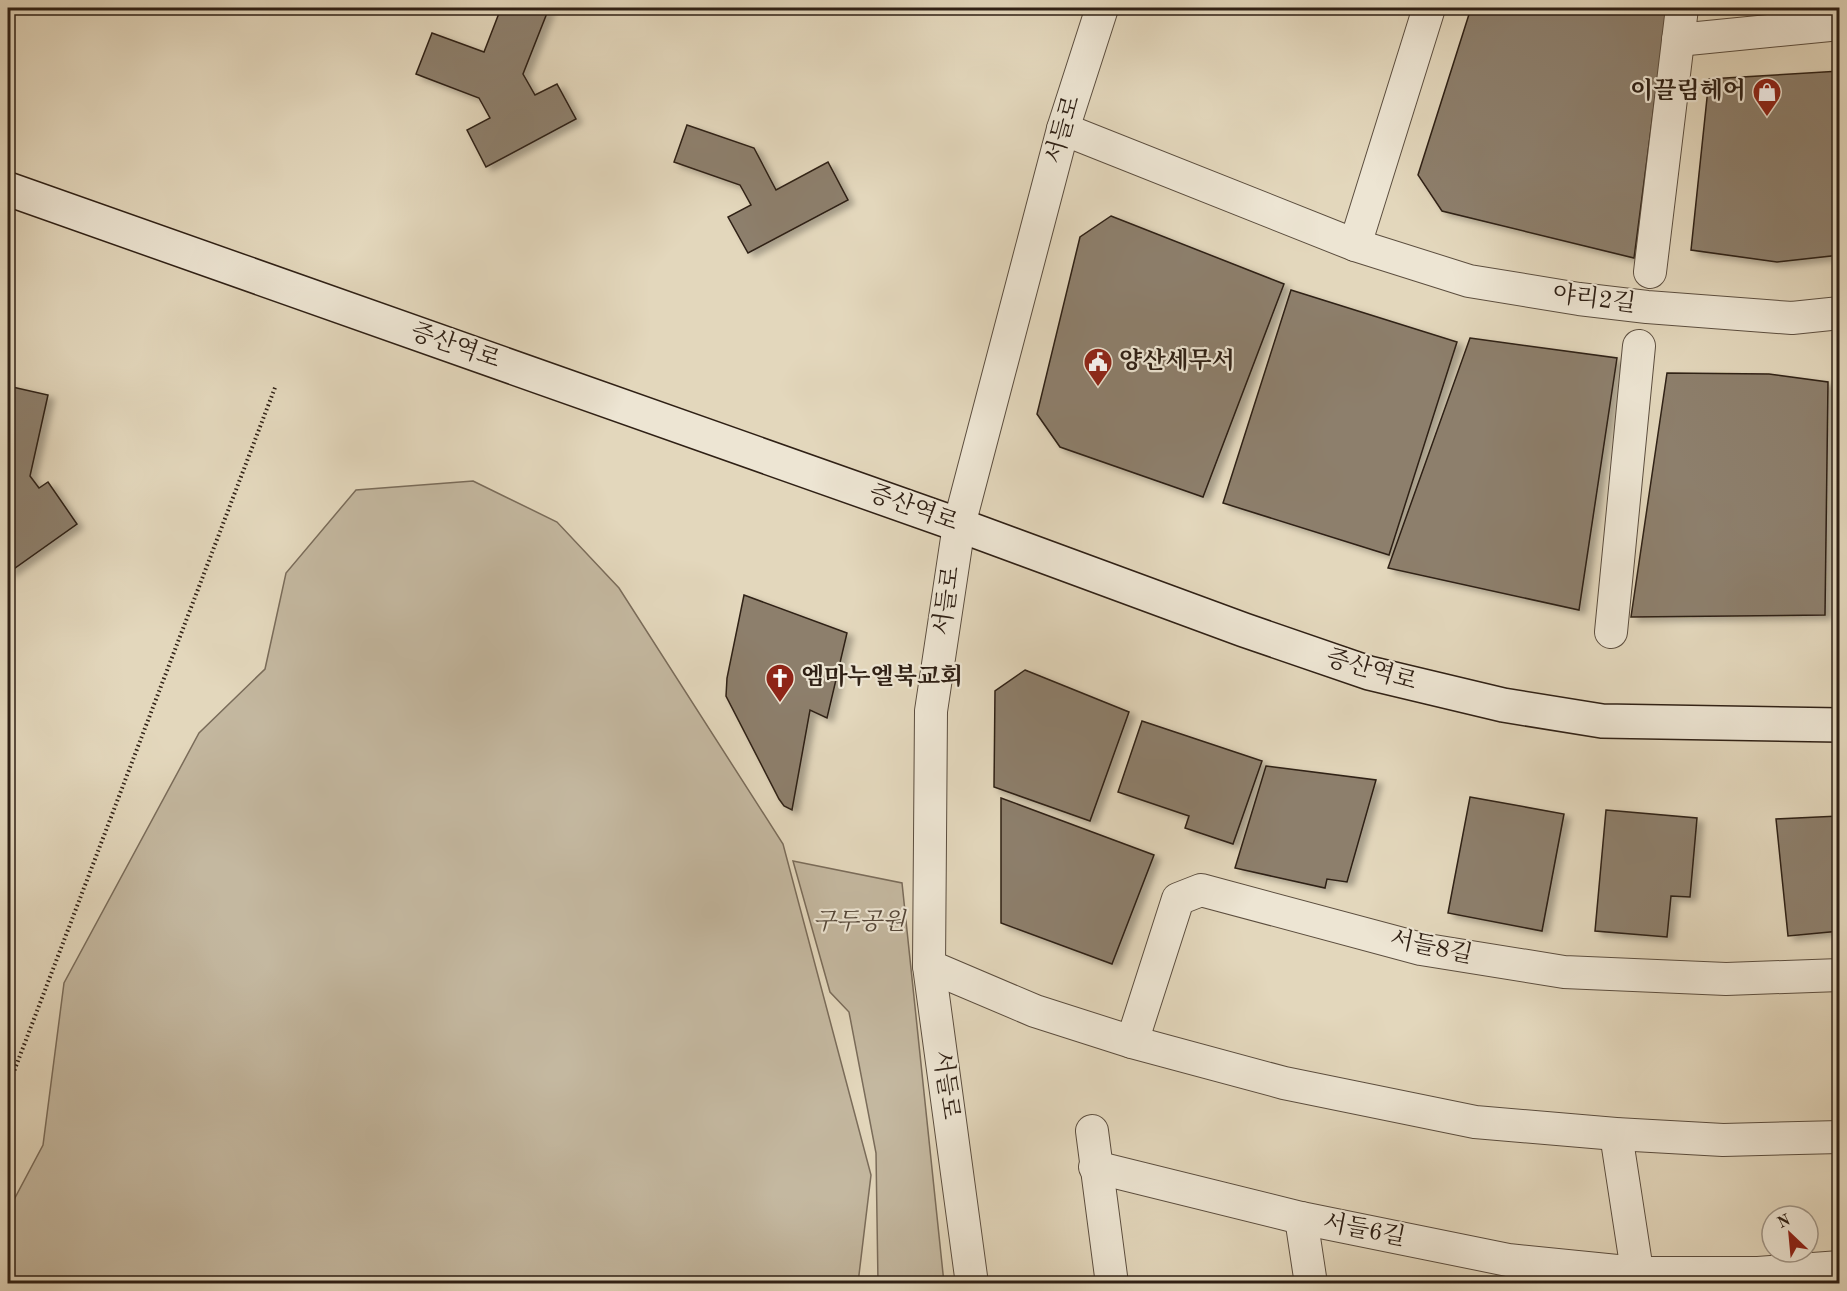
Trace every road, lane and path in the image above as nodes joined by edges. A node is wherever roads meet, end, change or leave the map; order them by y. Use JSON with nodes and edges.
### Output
{"nodes":[{"id":1,"x":1102,"y":8,"type":"edge"},
{"id":2,"x":1429,"y":8,"type":"edge"},
{"id":3,"x":1682,"y":8,"type":"edge"},
{"id":4,"x":1839,"y":24,"type":"edge"},
{"id":5,"x":1678,"y":40,"type":"junction"},
{"id":6,"x":1063,"y":129,"type":"junction"},
{"id":7,"x":8,"y":189,"type":"edge"},
{"id":8,"x":1355,"y":245,"type":"junction"},
{"id":9,"x":1650,"y":272,"type":"dead end"},
{"id":10,"x":1839,"y":313,"type":"edge"},
{"id":11,"x":1639,"y":346,"type":"dead end"},
{"id":12,"x":276,"y":385,"type":"dead end"},
{"id":13,"x":959,"y":525,"type":"junction"},
{"id":14,"x":1611,"y":633,"type":"dead end"},
{"id":15,"x":1839,"y":725,"type":"edge"},
{"id":16,"x":929,"y":966,"type":"junction"},
{"id":17,"x":1839,"y":975,"type":"edge"},
{"id":18,"x":1132,"y":1042,"type":"junction"},
{"id":19,"x":8,"y":1087,"type":"edge"},
{"id":20,"x":1092,"y":1131,"type":"dead end"},
{"id":21,"x":1616,"y":1134,"type":"junction"},
{"id":22,"x":1839,"y":1137,"type":"edge"},
{"id":23,"x":1095,"y":1167,"type":"junction"},
{"id":24,"x":1301,"y":1218,"type":"junction"},
{"id":25,"x":1839,"y":1267,"type":"edge"},
{"id":26,"x":1510,"y":1272,"type":"edge"},
{"id":27,"x":1638,"y":1278,"type":"edge"},
{"id":28,"x":972,"y":1284,"type":"edge"},
{"id":29,"x":1112,"y":1284,"type":"edge"},
{"id":30,"x":1311,"y":1284,"type":"edge"}],
"edges":[{"from":1,"to":6,"type":"street","name":"서들로"},
{"from":2,"to":8,"type":"street"},
{"from":3,"to":5,"type":"street"},
{"from":4,"to":5,"type":"street"},
{"from":5,"to":9,"type":"street"},
{"from":6,"to":8,"type":"street","name":"야리2길"},
{"from":6,"to":13,"type":"street","name":"서들로"},
{"from":7,"to":13,"type":"street","name":"증산역로"},
{"from":8,"to":10,"type":"street","name":"야리2길"},
{"from":11,"to":14,"type":"street"},
{"from":12,"to":19,"type":"path"},
{"from":13,"to":15,"type":"street","name":"증산역로"},
{"from":13,"to":16,"type":"street","name":"서들로"},
{"from":16,"to":18,"type":"street"},
{"from":16,"to":28,"type":"street","name":"서들로"},
{"from":17,"to":18,"type":"street","name":"서들8길"},
{"from":18,"to":21,"type":"street"},
{"from":20,"to":23,"type":"street"},
{"from":21,"to":22,"type":"street"},
{"from":21,"to":27,"type":"street"},
{"from":23,"to":24,"type":"street","name":"서들6길"},
{"from":23,"to":29,"type":"street"},
{"from":24,"to":26,"type":"street","name":"서들6길"},
{"from":24,"to":30,"type":"street"},
{"from":25,"to":27,"type":"street","name":"서들6길"},
{"from":26,"to":27,"type":"street","name":"서들6길"}]}
